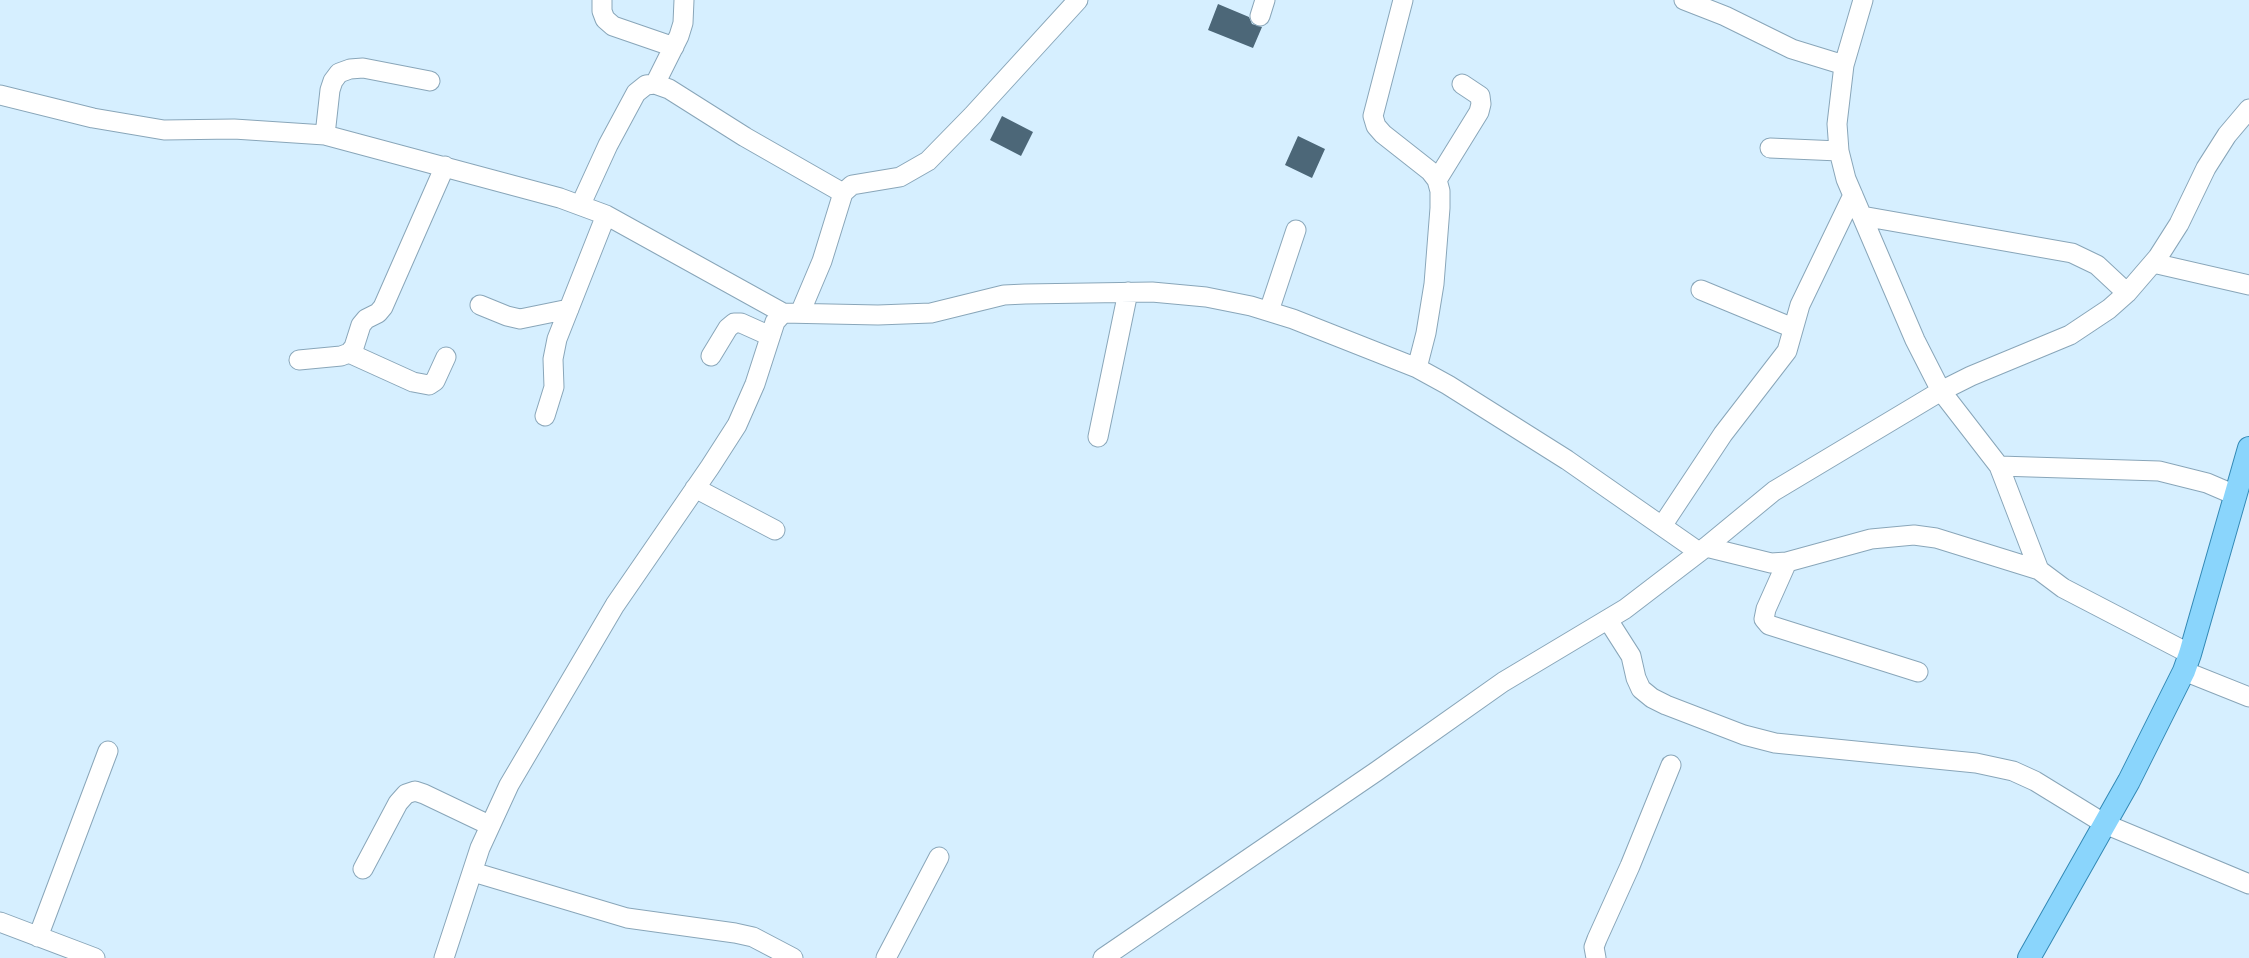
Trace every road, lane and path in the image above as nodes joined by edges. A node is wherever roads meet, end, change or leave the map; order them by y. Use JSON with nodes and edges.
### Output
{"nodes":[{"id":1,"x":602,"y":0,"type":"edge"},
{"id":2,"x":684,"y":0,"type":"edge"},
{"id":3,"x":1403,"y":0,"type":"edge"},
{"id":4,"x":1684,"y":0,"type":"edge"},
{"id":5,"x":1863,"y":0,"type":"edge"},
{"id":6,"x":1071,"y":2,"type":"edge"},
{"id":7,"x":674,"y":47,"type":"junction"},
{"id":8,"x":1844,"y":65,"type":"junction"},
{"id":9,"x":430,"y":81,"type":"dead end"},
{"id":10,"x":655,"y":84,"type":"junction"},
{"id":11,"x":1462,"y":84,"type":"dead end"},
{"id":12,"x":0,"y":95,"type":"edge"},
{"id":13,"x":2249,"y":109,"type":"edge"},
{"id":14,"x":325,"y":135,"type":"junction"},
{"id":15,"x":1770,"y":148,"type":"dead end"},
{"id":16,"x":1840,"y":151,"type":"junction"},
{"id":17,"x":445,"y":166,"type":"junction"},
{"id":18,"x":1437,"y":180,"type":"junction"},
{"id":19,"x":842,"y":193,"type":"junction"},
{"id":20,"x":1853,"y":195,"type":"junction"},
{"id":21,"x":581,"y":204,"type":"junction"},
{"id":22,"x":606,"y":215,"type":"junction"},
{"id":23,"x":1862,"y":216,"type":"junction"},
{"id":24,"x":1296,"y":230,"type":"dead end"},
{"id":25,"x":2153,"y":263,"type":"junction"},
{"id":26,"x":2249,"y":285,"type":"edge"},
{"id":27,"x":1702,"y":290,"type":"dead end"},
{"id":28,"x":1128,"y":292,"type":"junction"},
{"id":29,"x":2127,"y":293,"type":"junction"},
{"id":30,"x":480,"y":305,"type":"dead end"},
{"id":31,"x":569,"y":309,"type":"junction"},
{"id":32,"x":1269,"y":311,"type":"junction"},
{"id":33,"x":791,"y":313,"type":"junction"},
{"id":34,"x":1793,"y":328,"type":"junction"},
{"id":35,"x":770,"y":336,"type":"junction"},
{"id":36,"x":349,"y":353,"type":"junction"},
{"id":37,"x":711,"y":356,"type":"dead end"},
{"id":38,"x":446,"y":357,"type":"dead end"},
{"id":39,"x":299,"y":360,"type":"dead end"},
{"id":40,"x":1418,"y":368,"type":"junction"},
{"id":41,"x":1942,"y":391,"type":"junction"},
{"id":42,"x":545,"y":416,"type":"dead end"},
{"id":43,"x":1098,"y":437,"type":"dead end"},
{"id":44,"x":2249,"y":448,"type":"edge"},
{"id":45,"x":2000,"y":466,"type":"junction"},
{"id":46,"x":695,"y":488,"type":"junction"},
{"id":47,"x":2235,"y":495,"type":"junction"},
{"id":48,"x":1662,"y":526,"type":"junction"},
{"id":49,"x":775,"y":530,"type":"dead end"},
{"id":50,"x":1703,"y":550,"type":"junction"},
{"id":51,"x":1787,"y":562,"type":"junction"},
{"id":52,"x":2039,"y":570,"type":"junction"},
{"id":53,"x":1608,"y":620,"type":"junction"},
{"id":54,"x":2187,"y":662,"type":"junction"},
{"id":55,"x":1918,"y":672,"type":"dead end"},
{"id":56,"x":2249,"y":696,"type":"edge"},
{"id":57,"x":108,"y":751,"type":"dead end"},
{"id":58,"x":1671,"y":765,"type":"dead end"},
{"id":59,"x":2105,"y":824,"type":"junction"},
{"id":60,"x":489,"y":825,"type":"junction"},
{"id":61,"x":939,"y":857,"type":"dead end"},
{"id":62,"x":363,"y":869,"type":"dead end"},
{"id":63,"x":473,"y":872,"type":"junction"},
{"id":64,"x":2249,"y":884,"type":"edge"},
{"id":65,"x":0,"y":922,"type":"edge"},
{"id":66,"x":38,"y":937,"type":"junction"},
{"id":67,"x":1104,"y":957,"type":"edge"},
{"id":68,"x":95,"y":958,"type":"edge"},
{"id":69,"x":444,"y":958,"type":"edge"},
{"id":70,"x":792,"y":958,"type":"edge"},
{"id":71,"x":886,"y":958,"type":"edge"},
{"id":72,"x":1596,"y":958,"type":"edge"},
{"id":73,"x":2029,"y":958,"type":"edge"}],
"edges":[{"from":1,"to":7,"type":"street"},
{"from":2,"to":7,"type":"street"},
{"from":3,"to":18,"type":"street"},
{"from":4,"to":8,"type":"street"},
{"from":5,"to":8,"type":"street"},
{"from":6,"to":19,"type":"street"},
{"from":7,"to":10,"type":"street"},
{"from":8,"to":16,"type":"street"},
{"from":9,"to":14,"type":"street"},
{"from":10,"to":19,"type":"street"},
{"from":10,"to":21,"type":"street"},
{"from":11,"to":18,"type":"street"},
{"from":12,"to":14,"type":"street"},
{"from":13,"to":25,"type":"street"},
{"from":14,"to":17,"type":"street"},
{"from":15,"to":16,"type":"street"},
{"from":16,"to":20,"type":"street"},
{"from":17,"to":21,"type":"street"},
{"from":17,"to":36,"type":"street"},
{"from":18,"to":40,"type":"street"},
{"from":19,"to":33,"type":"street"},
{"from":20,"to":23,"type":"street"},
{"from":20,"to":34,"type":"street"},
{"from":21,"to":22,"type":"street"},
{"from":22,"to":31,"type":"street"},
{"from":22,"to":33,"type":"street"},
{"from":23,"to":29,"type":"street"},
{"from":23,"to":41,"type":"street"},
{"from":24,"to":32,"type":"street"},
{"from":25,"to":26,"type":"street"},
{"from":25,"to":29,"type":"street"},
{"from":27,"to":34,"type":"street"},
{"from":28,"to":32,"type":"street"},
{"from":28,"to":33,"type":"street"},
{"from":28,"to":43,"type":"street"},
{"from":29,"to":41,"type":"street"},
{"from":30,"to":31,"type":"street"},
{"from":31,"to":42,"type":"street"},
{"from":32,"to":40,"type":"street"},
{"from":33,"to":35,"type":"street"},
{"from":34,"to":48,"type":"street"},
{"from":35,"to":37,"type":"street"},
{"from":35,"to":46,"type":"street"},
{"from":36,"to":38,"type":"street"},
{"from":36,"to":39,"type":"street"},
{"from":40,"to":48,"type":"street"},
{"from":41,"to":45,"type":"street"},
{"from":41,"to":50,"type":"street"},
{"from":44,"to":47,"type":"main road"},
{"from":45,"to":47,"type":"street"},
{"from":45,"to":52,"type":"street"},
{"from":46,"to":49,"type":"street"},
{"from":46,"to":60,"type":"street"},
{"from":47,"to":54,"type":"main road"},
{"from":48,"to":50,"type":"street"},
{"from":50,"to":51,"type":"street"},
{"from":50,"to":53,"type":"street"},
{"from":51,"to":52,"type":"street"},
{"from":51,"to":55,"type":"street"},
{"from":52,"to":54,"type":"street"},
{"from":53,"to":59,"type":"street"},
{"from":53,"to":67,"type":"street"},
{"from":54,"to":56,"type":"street"},
{"from":54,"to":59,"type":"main road"},
{"from":57,"to":66,"type":"street"},
{"from":58,"to":72,"type":"street"},
{"from":59,"to":64,"type":"street"},
{"from":59,"to":73,"type":"main road"},
{"from":60,"to":62,"type":"street"},
{"from":60,"to":63,"type":"street"},
{"from":61,"to":71,"type":"street"},
{"from":63,"to":69,"type":"street"},
{"from":63,"to":70,"type":"street"},
{"from":65,"to":66,"type":"street"},
{"from":66,"to":68,"type":"street"}]}
